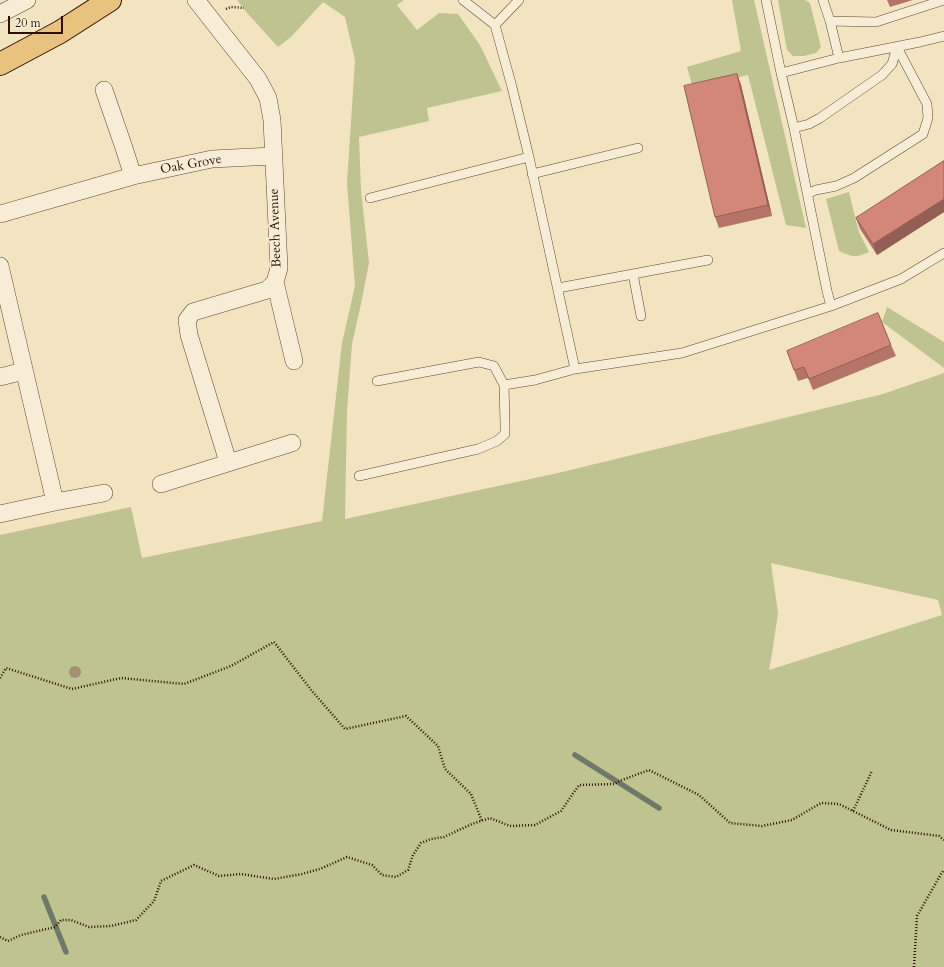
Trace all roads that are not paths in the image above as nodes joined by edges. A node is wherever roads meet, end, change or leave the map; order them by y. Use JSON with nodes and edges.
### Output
{"nodes":[{"id":1,"x":27,"y":0,"type":"edge"},
{"id":2,"x":110,"y":0,"type":"edge"},
{"id":3,"x":196,"y":0,"type":"edge"},
{"id":4,"x":463,"y":0,"type":"edge"},
{"id":5,"x":520,"y":0,"type":"edge"},
{"id":6,"x":766,"y":0,"type":"edge"},
{"id":7,"x":823,"y":0,"type":"edge"},
{"id":8,"x":944,"y":0,"type":"edge"},
{"id":9,"x":0,"y":14,"type":"edge"},
{"id":10,"x":830,"y":21,"type":"junction"},
{"id":11,"x":496,"y":25,"type":"junction"},
{"id":12,"x":944,"y":36,"type":"edge"},
{"id":13,"x":897,"y":47,"type":"junction"},
{"id":14,"x":839,"y":58,"type":"junction"},
{"id":15,"x":0,"y":64,"type":"edge"},
{"id":16,"x":781,"y":73,"type":"junction"},
{"id":17,"x":104,"y":90,"type":"dead end"},
{"id":18,"x":794,"y":128,"type":"junction"},
{"id":19,"x":638,"y":148,"type":"dead end"},
{"id":20,"x":273,"y":156,"type":"junction"},
{"id":21,"x":528,"y":157,"type":"junction"},
{"id":22,"x":532,"y":174,"type":"junction"},
{"id":23,"x":133,"y":176,"type":"junction"},
{"id":24,"x":807,"y":194,"type":"junction"},
{"id":25,"x":370,"y":198,"type":"dead end"},
{"id":26,"x":0,"y":214,"type":"edge"},
{"id":27,"x":944,"y":253,"type":"edge"},
{"id":28,"x":708,"y":260,"type":"dead end"},
{"id":29,"x":0,"y":266,"type":"edge"},
{"id":30,"x":633,"y":274,"type":"junction"},
{"id":31,"x":275,"y":282,"type":"junction"},
{"id":32,"x":558,"y":288,"type":"junction"},
{"id":33,"x":831,"y":306,"type":"junction"},
{"id":34,"x":641,"y":316,"type":"dead end"},
{"id":35,"x":294,"y":361,"type":"dead end"},
{"id":36,"x":575,"y":369,"type":"junction"},
{"id":37,"x":24,"y":372,"type":"junction"},
{"id":38,"x":0,"y":377,"type":"edge"},
{"id":39,"x":377,"y":381,"type":"dead end"},
{"id":40,"x":504,"y":385,"type":"junction"},
{"id":41,"x":292,"y":443,"type":"dead end"},
{"id":42,"x":228,"y":462,"type":"junction"},
{"id":43,"x":359,"y":476,"type":"dead end"},
{"id":44,"x":161,"y":484,"type":"dead end"},
{"id":45,"x":104,"y":493,"type":"dead end"},
{"id":46,"x":55,"y":502,"type":"junction"},
{"id":47,"x":0,"y":514,"type":"edge"}],
"edges":[{"from":1,"to":9,"type":"street"},
{"from":2,"to":15,"type":"main road"},
{"from":3,"to":20,"type":"street","name":"Beech Avenue"},
{"from":4,"to":11,"type":"lane"},
{"from":5,"to":11,"type":"lane"},
{"from":6,"to":16,"type":"lane"},
{"from":7,"to":10,"type":"lane"},
{"from":8,"to":10,"type":"lane"},
{"from":10,"to":14,"type":"lane"},
{"from":11,"to":21,"type":"lane"},
{"from":12,"to":13,"type":"lane"},
{"from":13,"to":14,"type":"lane"},
{"from":13,"to":18,"type":"lane"},
{"from":13,"to":24,"type":"lane"},
{"from":14,"to":16,"type":"lane"},
{"from":16,"to":18,"type":"lane"},
{"from":17,"to":23,"type":"street"},
{"from":18,"to":24,"type":"lane"},
{"from":19,"to":22,"type":"lane"},
{"from":20,"to":23,"type":"street","name":"Oak Grove"},
{"from":20,"to":31,"type":"street","name":"Beech Avenue"},
{"from":21,"to":22,"type":"lane"},
{"from":21,"to":25,"type":"lane"},
{"from":22,"to":32,"type":"lane"},
{"from":23,"to":26,"type":"street","name":"Oak Grove"},
{"from":24,"to":33,"type":"lane"},
{"from":27,"to":33,"type":"lane"},
{"from":28,"to":30,"type":"lane"},
{"from":29,"to":37,"type":"street"},
{"from":30,"to":32,"type":"lane"},
{"from":30,"to":34,"type":"lane"},
{"from":31,"to":35,"type":"street"},
{"from":31,"to":42,"type":"street","name":"Beech Avenue"},
{"from":32,"to":36,"type":"lane"},
{"from":33,"to":36,"type":"lane"},
{"from":36,"to":40,"type":"lane"},
{"from":37,"to":38,"type":"street"},
{"from":37,"to":46,"type":"street"},
{"from":39,"to":40,"type":"lane"},
{"from":40,"to":43,"type":"lane"},
{"from":41,"to":42,"type":"street"},
{"from":42,"to":44,"type":"street"},
{"from":45,"to":46,"type":"street"},
{"from":46,"to":47,"type":"street"}]}
